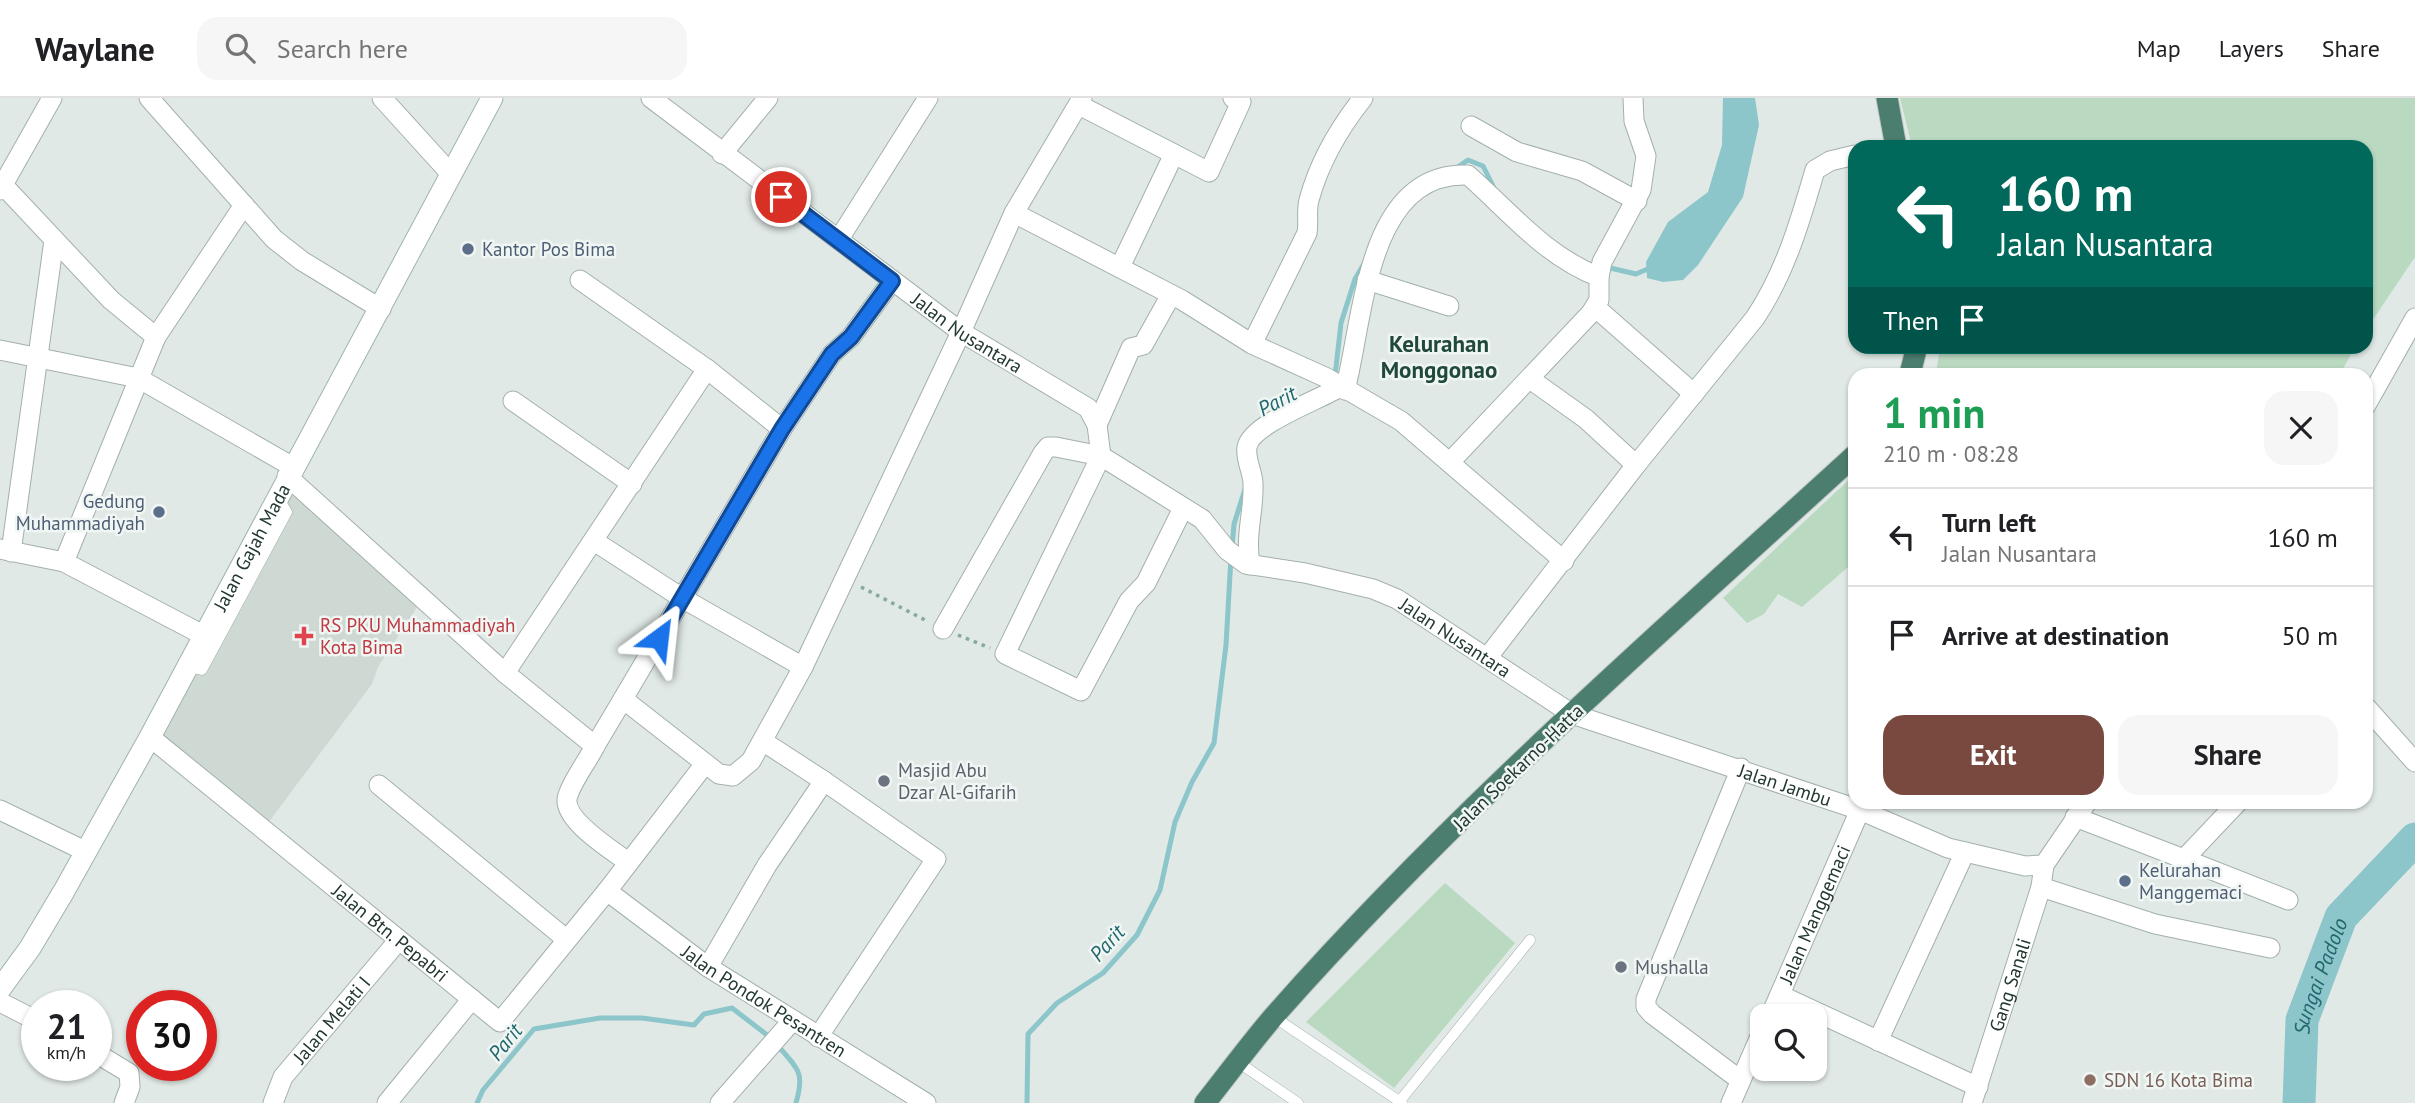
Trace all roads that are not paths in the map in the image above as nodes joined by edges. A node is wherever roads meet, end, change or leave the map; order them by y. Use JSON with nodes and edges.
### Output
{"nodes":[{"id":1,"x":52,"y":98,"type":"edge"},
{"id":2,"x":149,"y":98,"type":"edge"},
{"id":3,"x":382,"y":98,"type":"edge"},
{"id":4,"x":492,"y":98,"type":"edge"},
{"id":5,"x":651,"y":98,"type":"edge"},
{"id":6,"x":768,"y":98,"type":"edge"},
{"id":7,"x":928,"y":98,"type":"edge"},
{"id":8,"x":1233,"y":98,"type":"edge"},
{"id":9,"x":1363,"y":98,"type":"edge"},
{"id":10,"x":1633,"y":98,"type":"edge"},
{"id":11,"x":1887,"y":98,"type":"edge"},
{"id":12,"x":1081,"y":101,"type":"edge"},
{"id":13,"x":1471,"y":126,"type":"dead end"},
{"id":14,"x":1895,"y":140,"type":"edge"},
{"id":15,"x":722,"y":154,"type":"junction"},
{"id":16,"x":1174,"y":154,"type":"junction"},
{"id":17,"x":1848,"y":157,"type":"edge"},
{"id":18,"x":450,"y":173,"type":"junction"},
{"id":19,"x":1,"y":188,"type":"edge"},
{"id":20,"x":1637,"y":201,"type":"junction"},
{"id":21,"x":244,"y":205,"type":"junction"},
{"id":22,"x":1014,"y":213,"type":"junction"},
{"id":23,"x":839,"y":239,"type":"junction"},
{"id":24,"x":54,"y":240,"type":"junction"},
{"id":25,"x":1120,"y":267,"type":"junction"},
{"id":26,"x":1599,"y":277,"type":"junction"},
{"id":27,"x":580,"y":280,"type":"dead end"},
{"id":28,"x":1367,"y":280,"type":"junction"},
{"id":29,"x":892,"y":281,"type":"junction"},
{"id":30,"x":1171,"y":295,"type":"junction"},
{"id":31,"x":1449,"y":306,"type":"dead end"},
{"id":32,"x":1595,"y":307,"type":"junction"},
{"id":33,"x":381,"y":309,"type":"junction"},
{"id":34,"x":2415,"y":318,"type":"edge"},
{"id":35,"x":961,"y":332,"type":"junction"},
{"id":36,"x":156,"y":337,"type":"junction"},
{"id":37,"x":1252,"y":344,"type":"junction"},
{"id":38,"x":0,"y":350,"type":"edge"},
{"id":39,"x":38,"y":358,"type":"junction"},
{"id":40,"x":707,"y":369,"type":"junction"},
{"id":41,"x":138,"y":378,"type":"junction"},
{"id":42,"x":1530,"y":379,"type":"junction"},
{"id":43,"x":1338,"y":385,"type":"junction"},
{"id":44,"x":2373,"y":393,"type":"edge"},
{"id":45,"x":1695,"y":394,"type":"junction"},
{"id":46,"x":513,"y":401,"type":"dead end"},
{"id":47,"x":1097,"y":425,"type":"junction"},
{"id":48,"x":782,"y":429,"type":"junction"},
{"id":49,"x":1101,"y":456,"type":"junction"},
{"id":50,"x":1848,"y":461,"type":"edge"},
{"id":51,"x":1450,"y":462,"type":"junction"},
{"id":52,"x":1636,"y":465,"type":"junction"},
{"id":53,"x":290,"y":471,"type":"junction"},
{"id":54,"x":632,"y":484,"type":"junction"},
{"id":55,"x":276,"y":495,"type":"junction"},
{"id":56,"x":1183,"y":508,"type":"junction"},
{"id":57,"x":594,"y":541,"type":"junction"},
{"id":58,"x":3,"y":552,"type":"edge"},
{"id":59,"x":1564,"y":561,"type":"junction"},
{"id":60,"x":64,"y":562,"type":"junction"},
{"id":61,"x":1248,"y":564,"type":"junction"},
{"id":62,"x":682,"y":598,"type":"junction"},
{"id":63,"x":943,"y":629,"type":"road end"},
{"id":64,"x":203,"y":635,"type":"junction"},
{"id":65,"x":1487,"y":658,"type":"junction"},
{"id":66,"x":186,"y":666,"type":"junction"},
{"id":67,"x":803,"y":667,"type":"junction"},
{"id":68,"x":505,"y":673,"type":"junction"},
{"id":69,"x":623,"y":699,"type":"junction"},
{"id":70,"x":1572,"y":714,"type":"junction"},
{"id":71,"x":2373,"y":715,"type":"edge"},
{"id":72,"x":150,"y":737,"type":"junction"},
{"id":73,"x":764,"y":742,"type":"junction"},
{"id":74,"x":595,"y":746,"type":"junction"},
{"id":75,"x":2415,"y":762,"type":"edge"},
{"id":76,"x":704,"y":765,"type":"junction"},
{"id":77,"x":1741,"y":768,"type":"junction"},
{"id":78,"x":824,"y":781,"type":"junction"},
{"id":79,"x":379,"y":785,"type":"dead end"},
{"id":80,"x":1848,"y":806,"type":"edge"},
{"id":81,"x":1857,"y":809,"type":"edge"},
{"id":82,"x":2081,"y":809,"type":"edge"},
{"id":83,"x":2231,"y":809,"type":"edge"},
{"id":84,"x":0,"y":810,"type":"edge"},
{"id":85,"x":1860,"y":810,"type":"junction"},
{"id":86,"x":2075,"y":817,"type":"junction"},
{"id":87,"x":85,"y":851,"type":"junction"},
{"id":88,"x":1965,"y":852,"type":"junction"},
{"id":89,"x":2184,"y":859,"type":"junction"},
{"id":90,"x":628,"y":862,"type":"junction"},
{"id":91,"x":2044,"y":865,"type":"junction"},
{"id":92,"x":2042,"y":887,"type":"junction"},
{"id":93,"x":607,"y":891,"type":"junction"},
{"id":94,"x":2288,"y":900,"type":"dead end"},
{"id":95,"x":566,"y":939,"type":"junction"},
{"id":96,"x":1531,"y":940,"type":"dead end"},
{"id":97,"x":398,"y":941,"type":"junction"},
{"id":98,"x":2270,"y":948,"type":"dead end"},
{"id":99,"x":708,"y":967,"type":"junction"},
{"id":100,"x":0,"y":989,"type":"edge"},
{"id":101,"x":1780,"y":995,"type":"junction"},
{"id":102,"x":472,"y":999,"type":"junction"},
{"id":103,"x":0,"y":1002,"type":"edge"},
{"id":104,"x":1776,"y":1004,"type":"edge"},
{"id":105,"x":21,"y":1013,"type":"edge"},
{"id":106,"x":1274,"y":1017,"type":"junction"},
{"id":107,"x":793,"y":1020,"type":"junction"},
{"id":108,"x":818,"y":1037,"type":"junction"},
{"id":109,"x":1878,"y":1041,"type":"junction"},
{"id":110,"x":1750,"y":1058,"type":"edge"},
{"id":111,"x":1238,"y":1062,"type":"junction"},
{"id":112,"x":112,"y":1063,"type":"edge"},
{"id":113,"x":1740,"y":1080,"type":"junction"},
{"id":114,"x":1975,"y":1095,"type":"edge"},
{"id":115,"x":124,"y":1103,"type":"edge"},
{"id":116,"x":273,"y":1103,"type":"edge"},
{"id":117,"x":387,"y":1103,"type":"edge"},
{"id":118,"x":720,"y":1103,"type":"edge"},
{"id":119,"x":926,"y":1103,"type":"edge"},
{"id":120,"x":1205,"y":1103,"type":"edge"},
{"id":121,"x":1298,"y":1103,"type":"edge"},
{"id":122,"x":1401,"y":1103,"type":"edge"},
{"id":123,"x":1731,"y":1103,"type":"edge"}],
"edges":[{"from":1,"to":19,"type":"street"},
{"from":2,"to":21,"type":"street"},
{"from":3,"to":18,"type":"street"},
{"from":4,"to":18,"type":"main road","name":"Jalan Gajah Mada"},
{"from":5,"to":15,"type":"street","name":"Jalan Nusantara"},
{"from":6,"to":15,"type":"street"},
{"from":7,"to":23,"type":"street"},
{"from":8,"to":16,"type":"street"},
{"from":9,"to":37,"type":"street"},
{"from":10,"to":20,"type":"street"},
{"from":11,"to":14,"type":"highway"},
{"from":12,"to":16,"type":"street"},
{"from":12,"to":22,"type":"street"},
{"from":13,"to":20,"type":"street"},
{"from":15,"to":23,"type":"street","name":"Jalan Nusantara"},
{"from":16,"to":25,"type":"street"},
{"from":17,"to":45,"type":"street"},
{"from":18,"to":33,"type":"main road","name":"Jalan Gajah Mada"},
{"from":19,"to":24,"type":"street"},
{"from":20,"to":26,"type":"street"},
{"from":21,"to":33,"type":"street"},
{"from":21,"to":36,"type":"street"},
{"from":22,"to":25,"type":"street"},
{"from":22,"to":35,"type":"street"},
{"from":23,"to":29,"type":"street","name":"Jalan Nusantara"},
{"from":24,"to":36,"type":"street"},
{"from":24,"to":39,"type":"street"},
{"from":25,"to":30,"type":"street"},
{"from":26,"to":28,"type":"street"},
{"from":26,"to":32,"type":"street"},
{"from":27,"to":40,"type":"street"},
{"from":28,"to":31,"type":"street"},
{"from":28,"to":43,"type":"street"},
{"from":29,"to":35,"type":"street","name":"Jalan Nusantara"},
{"from":29,"to":48,"type":"street"},
{"from":30,"to":37,"type":"street"},
{"from":30,"to":47,"type":"street"},
{"from":32,"to":42,"type":"street"},
{"from":32,"to":45,"type":"street"},
{"from":33,"to":53,"type":"main road","name":"Jalan Gajah Mada"},
{"from":34,"to":44,"type":"street"},
{"from":35,"to":47,"type":"street","name":"Jalan Nusantara"},
{"from":35,"to":67,"type":"street"},
{"from":36,"to":41,"type":"street"},
{"from":37,"to":43,"type":"street"},
{"from":38,"to":39,"type":"street"},
{"from":39,"to":41,"type":"street"},
{"from":39,"to":58,"type":"street"},
{"from":40,"to":48,"type":"street"},
{"from":40,"to":54,"type":"street"},
{"from":41,"to":53,"type":"street"},
{"from":41,"to":60,"type":"street"},
{"from":42,"to":51,"type":"street"},
{"from":42,"to":52,"type":"street"},
{"from":43,"to":51,"type":"street"},
{"from":43,"to":61,"type":"street"},
{"from":45,"to":52,"type":"street"},
{"from":46,"to":54,"type":"street"},
{"from":47,"to":49,"type":"street"},
{"from":48,"to":62,"type":"street"},
{"from":49,"to":56,"type":"street"},
{"from":49,"to":56,"type":"street"},
{"from":49,"to":63,"type":"street"},
{"from":50,"to":70,"type":"highway","name":"Jalan Soekarno-Hatta"},
{"from":51,"to":59,"type":"street"},
{"from":52,"to":59,"type":"street"},
{"from":53,"to":55,"type":"main road","name":"Jalan Gajah Mada"},
{"from":53,"to":68,"type":"street"},
{"from":54,"to":57,"type":"street"},
{"from":55,"to":64,"type":"main road","name":"Jalan Gajah Mada"},
{"from":55,"to":66,"type":"lane"},
{"from":56,"to":61,"type":"street"},
{"from":57,"to":62,"type":"street"},
{"from":57,"to":68,"type":"street"},
{"from":58,"to":60,"type":"street"},
{"from":59,"to":65,"type":"street"},
{"from":60,"to":64,"type":"street"},
{"from":61,"to":65,"type":"street","name":"Jalan Nusantara"},
{"from":62,"to":67,"type":"street"},
{"from":62,"to":69,"type":"street"},
{"from":64,"to":66,"type":"main road","name":"Jalan Gajah Mada"},
{"from":65,"to":70,"type":"street","name":"Jalan Nusantara"},
{"from":66,"to":72,"type":"main road","name":"Jalan Gajah Mada"},
{"from":67,"to":73,"type":"street"},
{"from":68,"to":74,"type":"street"},
{"from":69,"to":74,"type":"street"},
{"from":69,"to":76,"type":"street"},
{"from":70,"to":77,"type":"street","name":"Jalan Jambu"},
{"from":70,"to":106,"type":"highway","name":"Jalan Soekarno-Hatta"},
{"from":71,"to":75,"type":"street"},
{"from":72,"to":87,"type":"main road","name":"Jalan Gajah Mada"},
{"from":72,"to":97,"type":"street","name":"Jalan Btn. Pepabri"},
{"from":73,"to":76,"type":"street"},
{"from":73,"to":78,"type":"street"},
{"from":74,"to":90,"type":"street"},
{"from":76,"to":90,"type":"street","name":"Jalan Btn. Pepabri"},
{"from":77,"to":80,"type":"street","name":"Jalan Jambu"},
{"from":77,"to":113,"type":"street"},
{"from":78,"to":99,"type":"street"},
{"from":78,"to":108,"type":"street"},
{"from":79,"to":95,"type":"street"},
{"from":81,"to":85,"type":"street","name":"Jalan Jambu"},
{"from":82,"to":86,"type":"street"},
{"from":83,"to":89,"type":"street"},
{"from":84,"to":87,"type":"street"},
{"from":85,"to":88,"type":"street","name":"Jalan Jambu"},
{"from":85,"to":101,"type":"street","name":"Jalan Manggemaci"},
{"from":86,"to":89,"type":"street"},
{"from":86,"to":91,"type":"street"},
{"from":87,"to":100,"type":"main road","name":"Jalan Gajah Mada"},
{"from":88,"to":91,"type":"street","name":"Jalan Jambu"},
{"from":88,"to":109,"type":"street"},
{"from":89,"to":94,"type":"street"},
{"from":90,"to":93,"type":"street","name":"Jalan Btn. Pepabri"},
{"from":91,"to":92,"type":"street","name":"Gang Sanali"},
{"from":92,"to":98,"type":"street"},
{"from":92,"to":114,"type":"street","name":"Gang Sanali"},
{"from":93,"to":95,"type":"street","name":"Jalan Btn. Pepabri"},
{"from":93,"to":99,"type":"street","name":"Jalan Pondok Pesantren"},
{"from":95,"to":102,"type":"street","name":"Jalan Btn. Pepabri"},
{"from":96,"to":122,"type":"lane"},
{"from":97,"to":102,"type":"street","name":"Jalan Btn. Pepabri"},
{"from":97,"to":116,"type":"street","name":"Jalan Melati I"},
{"from":99,"to":107,"type":"street","name":"Jalan Pondok Pesantren"},
{"from":101,"to":104,"type":"street","name":"Jalan Manggemaci"},
{"from":101,"to":109,"type":"street"},
{"from":102,"to":117,"type":"street"},
{"from":103,"to":105,"type":"street"},
{"from":106,"to":111,"type":"highway","name":"Jalan Soekarno-Hatta"},
{"from":106,"to":122,"type":"lane"},
{"from":107,"to":108,"type":"street","name":"Jalan Pondok Pesantren"},
{"from":107,"to":118,"type":"street"},
{"from":108,"to":119,"type":"street","name":"Jalan Pondok Pesantren"},
{"from":109,"to":114,"type":"street"},
{"from":110,"to":113,"type":"street"},
{"from":111,"to":120,"type":"highway","name":"Jalan Soekarno-Hatta"},
{"from":111,"to":121,"type":"lane"},
{"from":112,"to":115,"type":"street"},
{"from":113,"to":123,"type":"street"}]}
